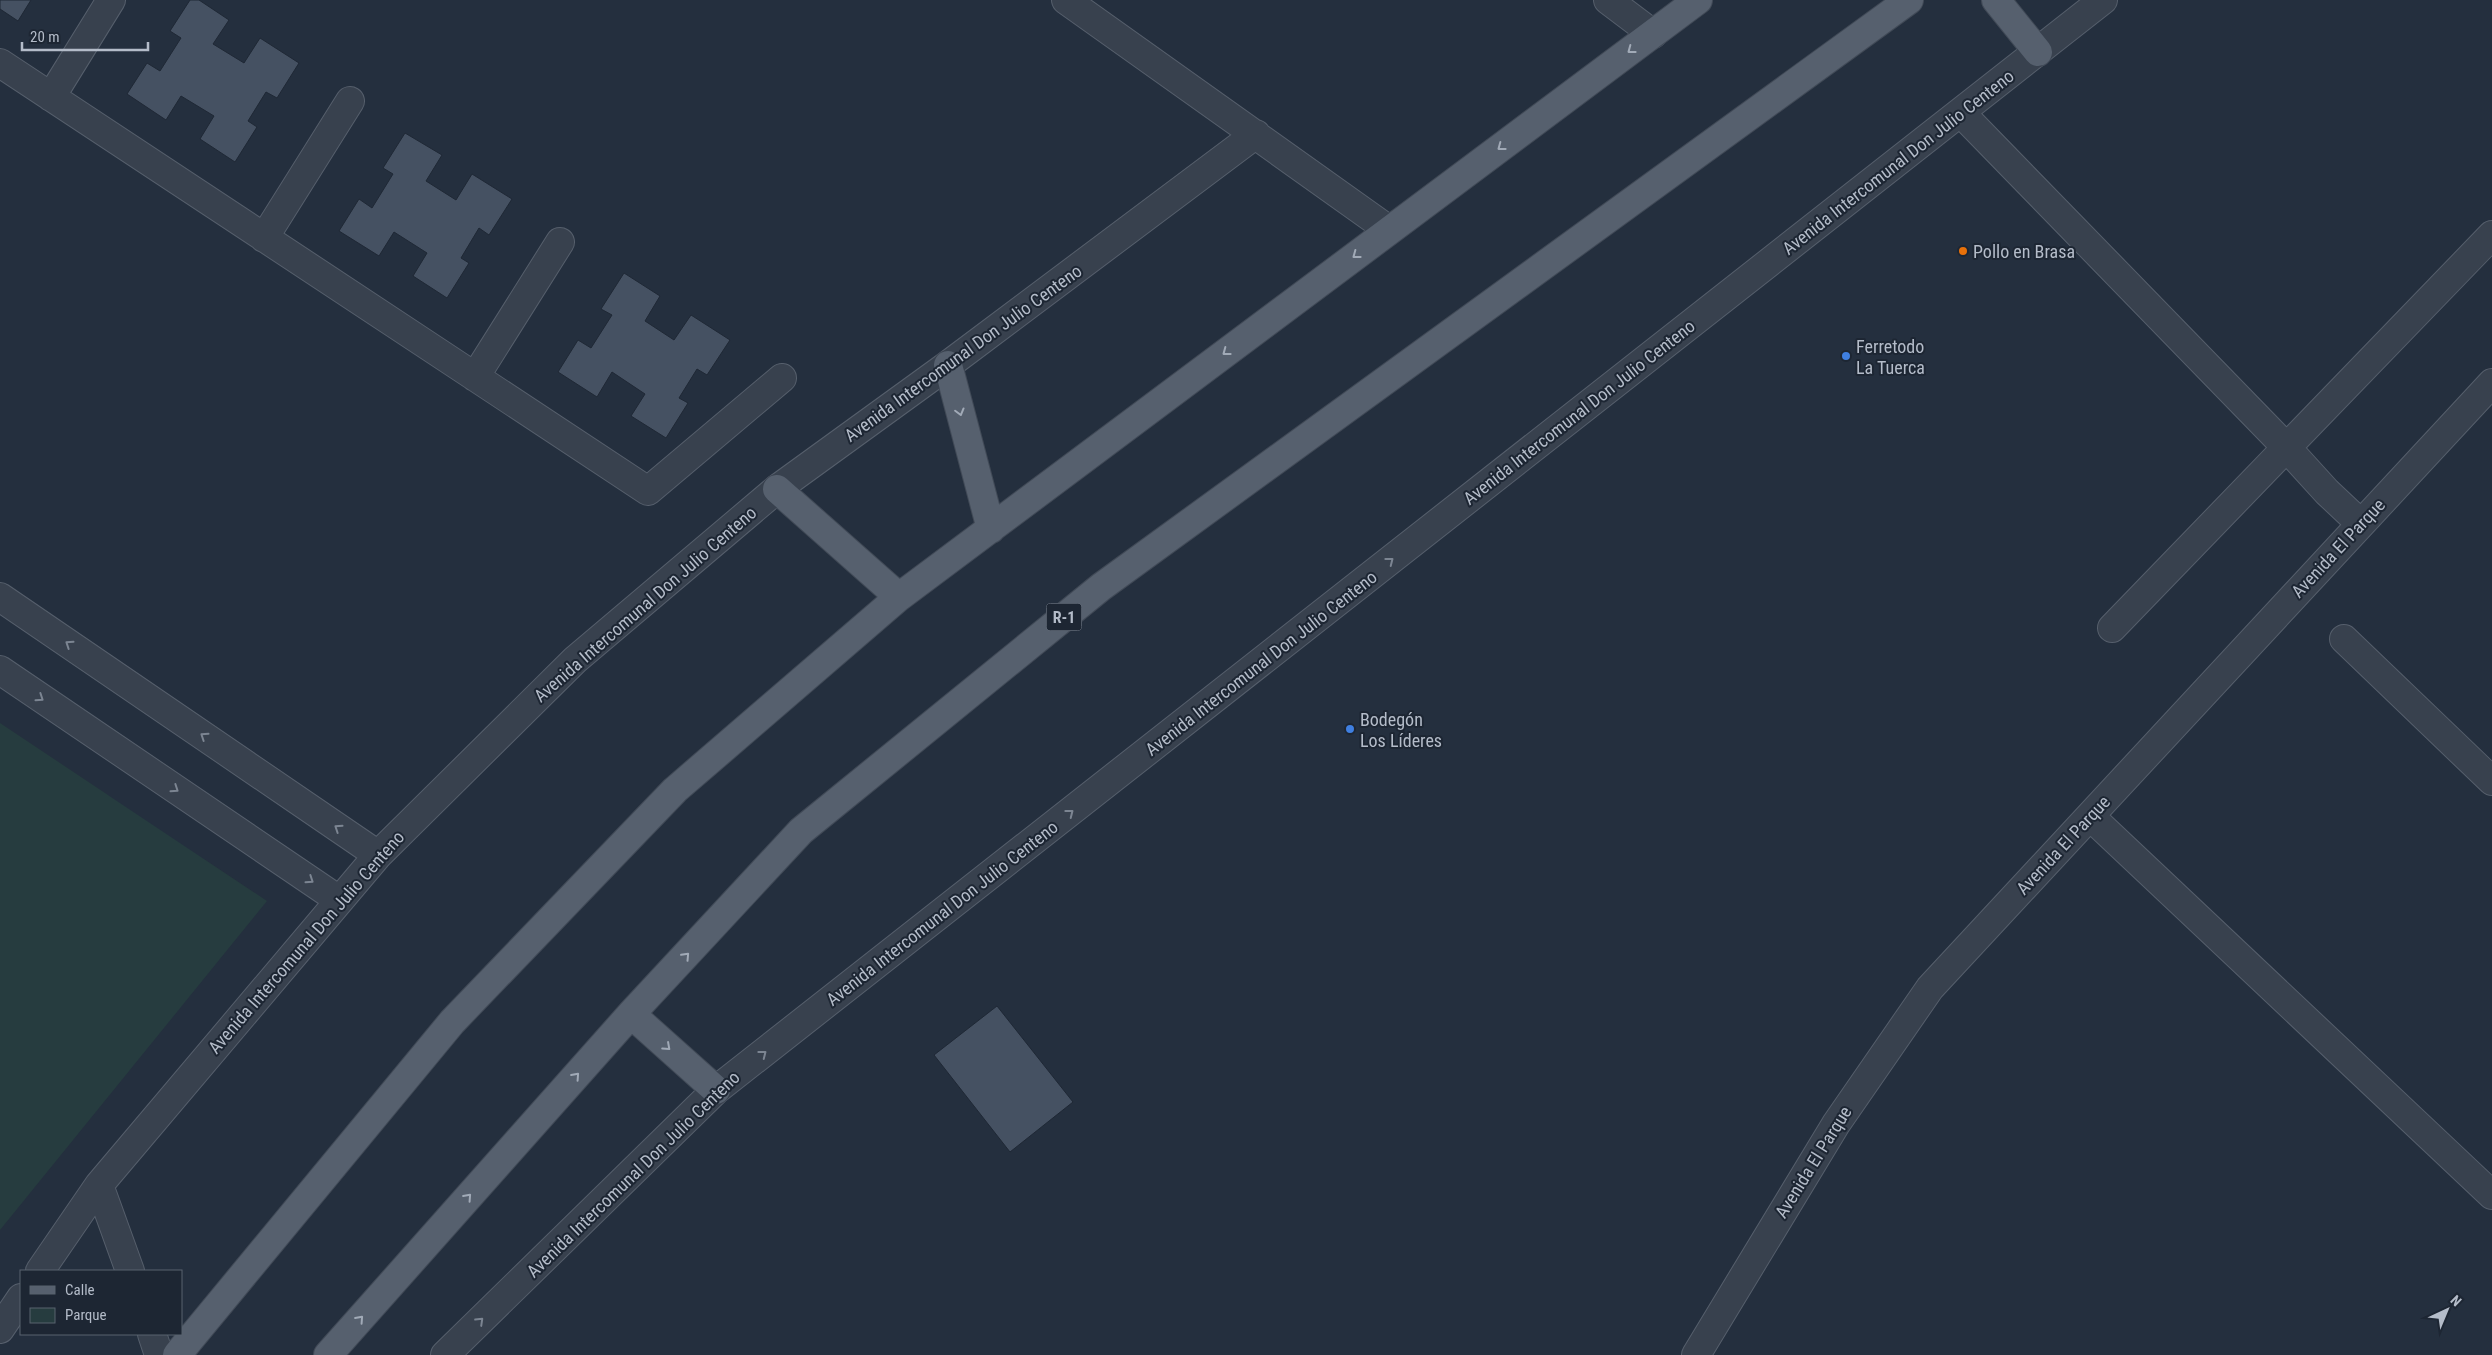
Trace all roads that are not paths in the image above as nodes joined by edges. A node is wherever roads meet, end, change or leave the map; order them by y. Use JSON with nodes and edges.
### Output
{"nodes":[{"id":1,"x":111,"y":0,"type":"edge"},
{"id":2,"x":1066,"y":0,"type":"edge"},
{"id":3,"x":1608,"y":0,"type":"edge"},
{"id":4,"x":1698,"y":0,"type":"edge"},
{"id":5,"x":1909,"y":0,"type":"edge"},
{"id":6,"x":1996,"y":0,"type":"edge"},
{"id":7,"x":2103,"y":0,"type":"edge"},
{"id":8,"x":1653,"y":34,"type":"junction"},
{"id":9,"x":2038,"y":52,"type":"junction"},
{"id":10,"x":0,"y":63,"type":"edge"},
{"id":11,"x":51,"y":97,"type":"junction"},
{"id":12,"x":350,"y":101,"type":"dead end"},
{"id":13,"x":1961,"y":113,"type":"junction"},
{"id":14,"x":1256,"y":134,"type":"junction"},
{"id":15,"x":1390,"y":230,"type":"junction"},
{"id":16,"x":2492,"y":235,"type":"edge"},
{"id":17,"x":264,"y":238,"type":"junction"},
{"id":18,"x":560,"y":242,"type":"dead end"},
{"id":19,"x":948,"y":365,"type":"junction"},
{"id":20,"x":474,"y":377,"type":"junction"},
{"id":21,"x":782,"y":378,"type":"dead end"},
{"id":22,"x":2492,"y":383,"type":"edge"},
{"id":23,"x":2288,"y":448,"type":"junction"},
{"id":24,"x":777,"y":489,"type":"junction"},
{"id":25,"x":2360,"y":523,"type":"junction"},
{"id":26,"x":991,"y":529,"type":"junction"},
{"id":27,"x":0,"y":597,"type":"edge"},
{"id":28,"x":898,"y":598,"type":"junction"},
{"id":29,"x":2112,"y":628,"type":"dead end"},
{"id":30,"x":2344,"y":639,"type":"dead end"},
{"id":31,"x":0,"y":670,"type":"edge"},
{"id":32,"x":2492,"y":782,"type":"edge"},
{"id":33,"x":2091,"y":817,"type":"junction"},
{"id":34,"x":378,"y":855,"type":"junction"},
{"id":35,"x":339,"y":900,"type":"junction"},
{"id":36,"x":631,"y":1014,"type":"junction"},
{"id":37,"x":716,"y":1090,"type":"junction"},
{"id":38,"x":99,"y":1185,"type":"junction"},
{"id":39,"x":2492,"y":1195,"type":"edge"},
{"id":40,"x":41,"y":1270,"type":"edge"},
{"id":41,"x":130,"y":1270,"type":"edge"},
{"id":42,"x":20,"y":1299,"type":"edge"},
{"id":43,"x":0,"y":1329,"type":"edge"},
{"id":44,"x":152,"y":1335,"type":"edge"},
{"id":45,"x":160,"y":1355,"type":"edge"},
{"id":46,"x":177,"y":1355,"type":"edge"},
{"id":47,"x":328,"y":1355,"type":"edge"},
{"id":48,"x":445,"y":1355,"type":"edge"},
{"id":49,"x":1696,"y":1355,"type":"edge"}],
"edges":[{"from":1,"to":11,"type":"street"},
{"from":2,"to":14,"type":"street"},
{"from":3,"to":8,"type":"street"},
{"from":4,"to":8,"type":"main road"},
{"from":36,"to":5,"type":"main road","number":"R-1","one_way":true},
{"from":6,"to":9,"type":"main road"},
{"from":7,"to":9,"type":"street","name":"Avenida Intercomunal Don Julio Centeno"},
{"from":8,"to":15,"type":"main road","one_way":true},
{"from":9,"to":13,"type":"street","name":"Avenida Intercomunal Don Julio Centeno"},
{"from":10,"to":11,"type":"street"},
{"from":11,"to":17,"type":"street"},
{"from":12,"to":17,"type":"street"},
{"from":13,"to":23,"type":"street"},
{"from":37,"to":13,"type":"street","name":"Avenida Intercomunal Don Julio Centeno","one_way":true},
{"from":14,"to":15,"type":"street"},
{"from":14,"to":19,"type":"street","name":"Avenida Intercomunal Don Julio Centeno"},
{"from":15,"to":26,"type":"main road","one_way":true},
{"from":16,"to":23,"type":"street"},
{"from":17,"to":20,"type":"street"},
{"from":18,"to":20,"type":"street"},
{"from":19,"to":24,"type":"street","name":"Avenida Intercomunal Don Julio Centeno"},
{"from":19,"to":26,"type":"main road","one_way":true},
{"from":20,"to":21,"type":"street"},
{"from":22,"to":25,"type":"street","name":"Avenida El Parque"},
{"from":23,"to":25,"type":"street"},
{"from":23,"to":29,"type":"street"},
{"from":24,"to":28,"type":"main road"},
{"from":24,"to":34,"type":"street","name":"Avenida Intercomunal Don Julio Centeno"},
{"from":25,"to":33,"type":"street","name":"Avenida El Parque"},
{"from":26,"to":28,"type":"main road"},
{"from":34,"to":27,"type":"street","one_way":true},
{"from":28,"to":46,"type":"main road"},
{"from":30,"to":32,"type":"street"},
{"from":31,"to":35,"type":"street","one_way":true},
{"from":33,"to":39,"type":"street"},
{"from":33,"to":49,"type":"street","name":"Avenida El Parque"},
{"from":34,"to":35,"type":"street","name":"Avenida Intercomunal Don Julio Centeno"},
{"from":35,"to":38,"type":"street","name":"Avenida Intercomunal Don Julio Centeno"},
{"from":36,"to":37,"type":"main road","one_way":true},
{"from":47,"to":36,"type":"main road","number":"R-1","one_way":true},
{"from":48,"to":37,"type":"street","name":"Avenida Intercomunal Don Julio Centeno","one_way":true},
{"from":38,"to":40,"type":"street","name":"Avenida Intercomunal Don Julio Centeno"},
{"from":38,"to":41,"type":"street"},
{"from":42,"to":43,"type":"street"},
{"from":44,"to":45,"type":"street"}]}
